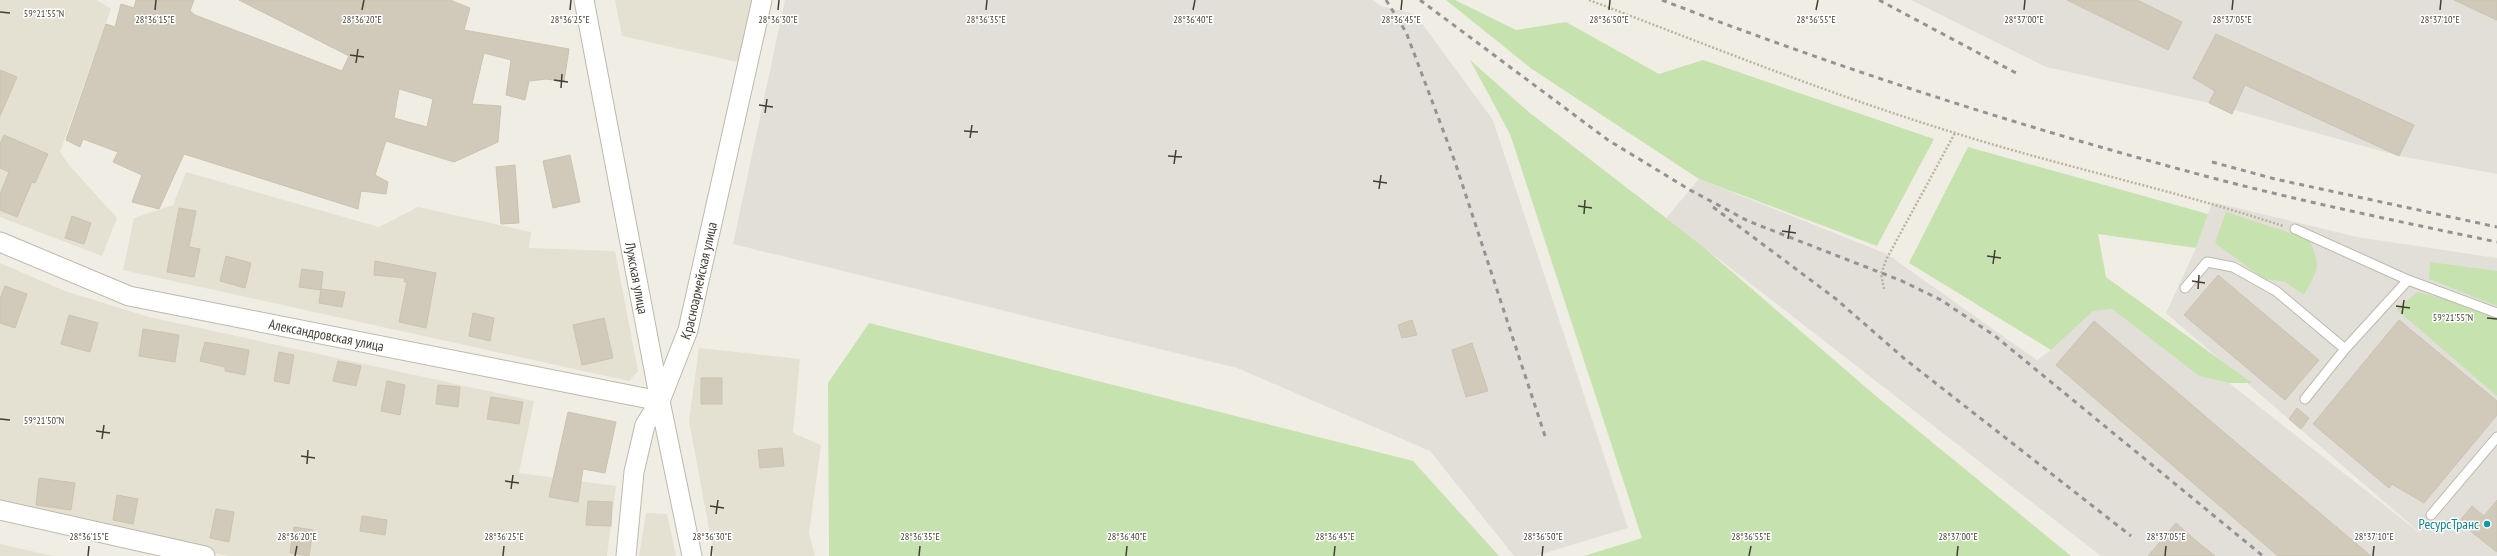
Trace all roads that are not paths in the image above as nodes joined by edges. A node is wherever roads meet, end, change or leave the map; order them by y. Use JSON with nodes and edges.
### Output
{"nodes":[{"id":1,"x":584,"y":0,"type":"edge"},
{"id":2,"x":762,"y":0,"type":"edge"},
{"id":3,"x":2295,"y":230,"type":"road end"},
{"id":4,"x":0,"y":242,"type":"edge"},
{"id":5,"x":2408,"y":280,"type":"junction"},
{"id":6,"x":2185,"y":288,"type":"dead end"},
{"id":7,"x":2497,"y":313,"type":"edge"},
{"id":8,"x":2345,"y":349,"type":"junction"},
{"id":9,"x":2305,"y":399,"type":"dead end"},
{"id":10,"x":660,"y":401,"type":"junction"},
{"id":11,"x":2497,"y":437,"type":"edge"},
{"id":12,"x":0,"y":510,"type":"edge"},
{"id":13,"x":2431,"y":515,"type":"dead end"},
{"id":14,"x":205,"y":556,"type":"edge"},
{"id":15,"x":626,"y":556,"type":"edge"},
{"id":16,"x":692,"y":556,"type":"edge"}],
"edges":[{"from":1,"to":10,"type":"street","name":"Лужская улица"},
{"from":2,"to":10,"type":"street","name":"Красноармейская улица"},
{"from":3,"to":5,"type":"lane"},
{"from":4,"to":10,"type":"street","name":"Александровская улица"},
{"from":5,"to":7,"type":"lane"},
{"from":5,"to":8,"type":"lane"},
{"from":6,"to":8,"type":"lane"},
{"from":8,"to":9,"type":"lane"},
{"from":10,"to":15,"type":"street","name":"Красноармейская улица"},
{"from":10,"to":16,"type":"street","name":"Лужская улица"},
{"from":11,"to":13,"type":"lane"},
{"from":12,"to":14,"type":"street"}]}
